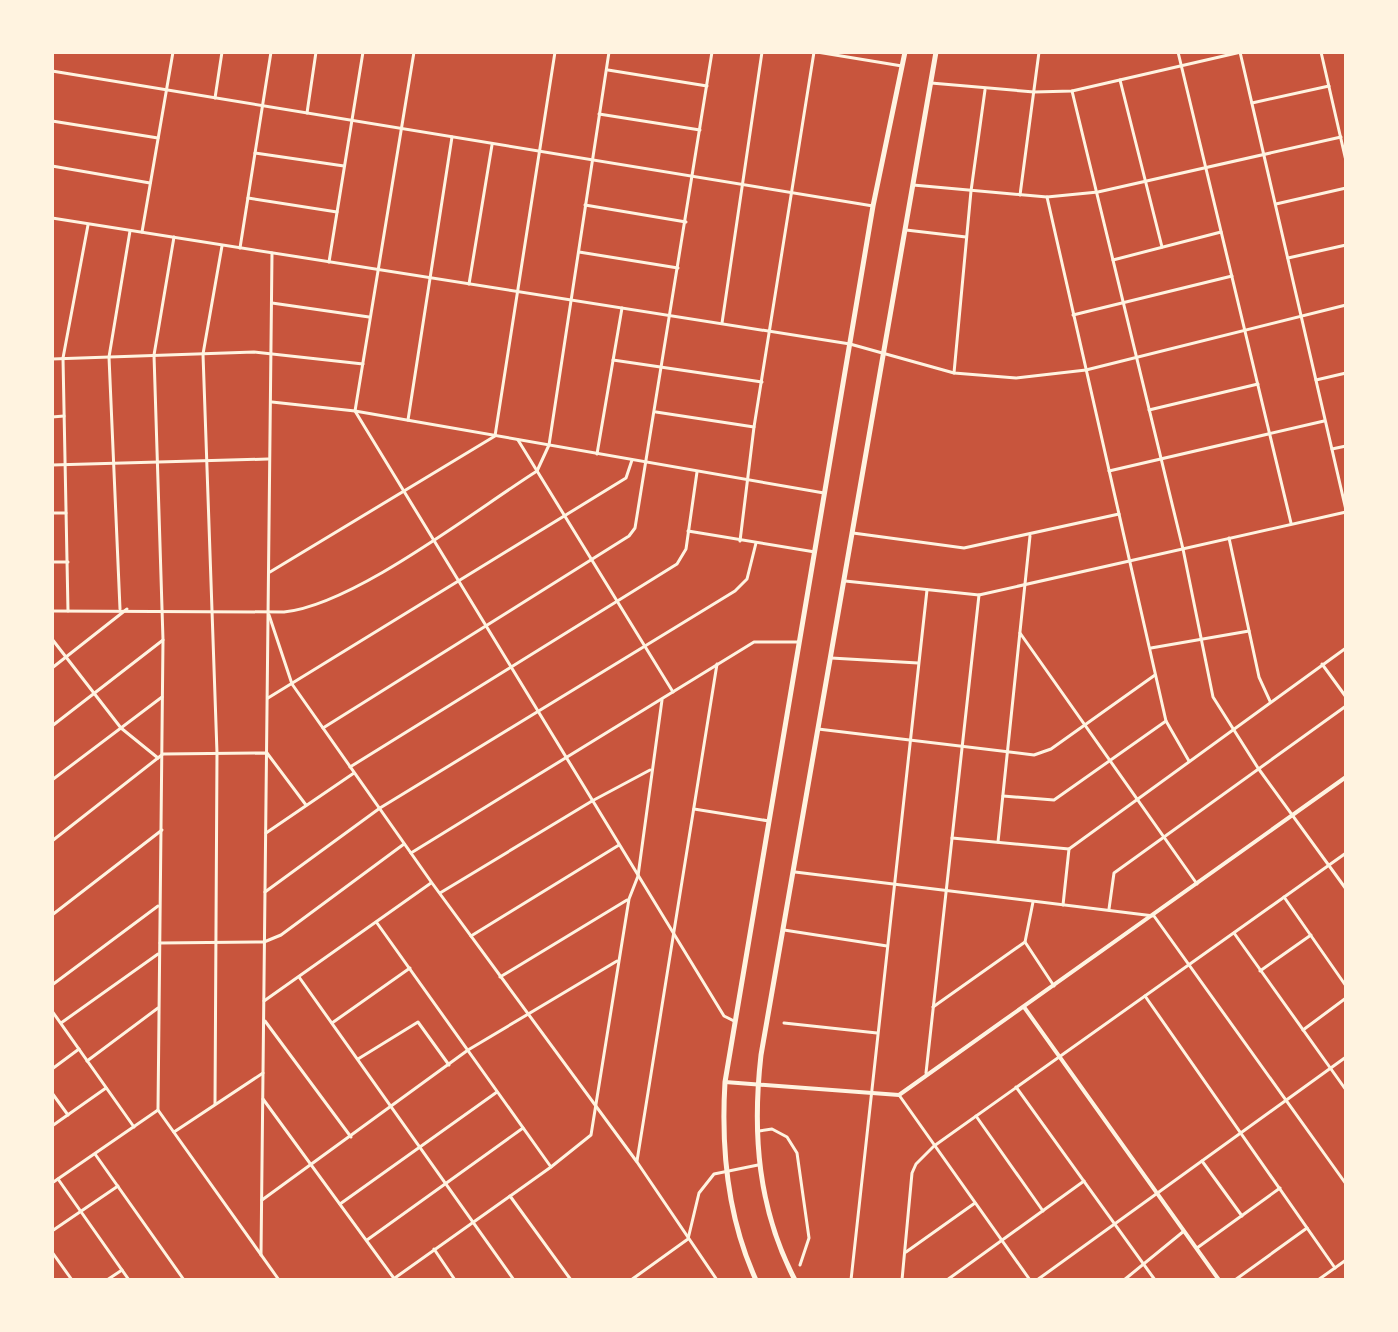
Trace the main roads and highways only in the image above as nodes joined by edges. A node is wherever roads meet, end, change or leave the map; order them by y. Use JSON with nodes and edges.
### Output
{"nodes":[{"id":1,"x":905,"y":52,"type":"edge"},
{"id":2,"x":936,"y":52,"type":"edge"},
{"id":3,"x":756,"y":1280,"type":"edge"},
{"id":4,"x":795,"y":1280,"type":"edge"}],
"edges":[{"from":1,"to":3,"type":"main road"},
{"from":2,"to":4,"type":"main road"}]}
